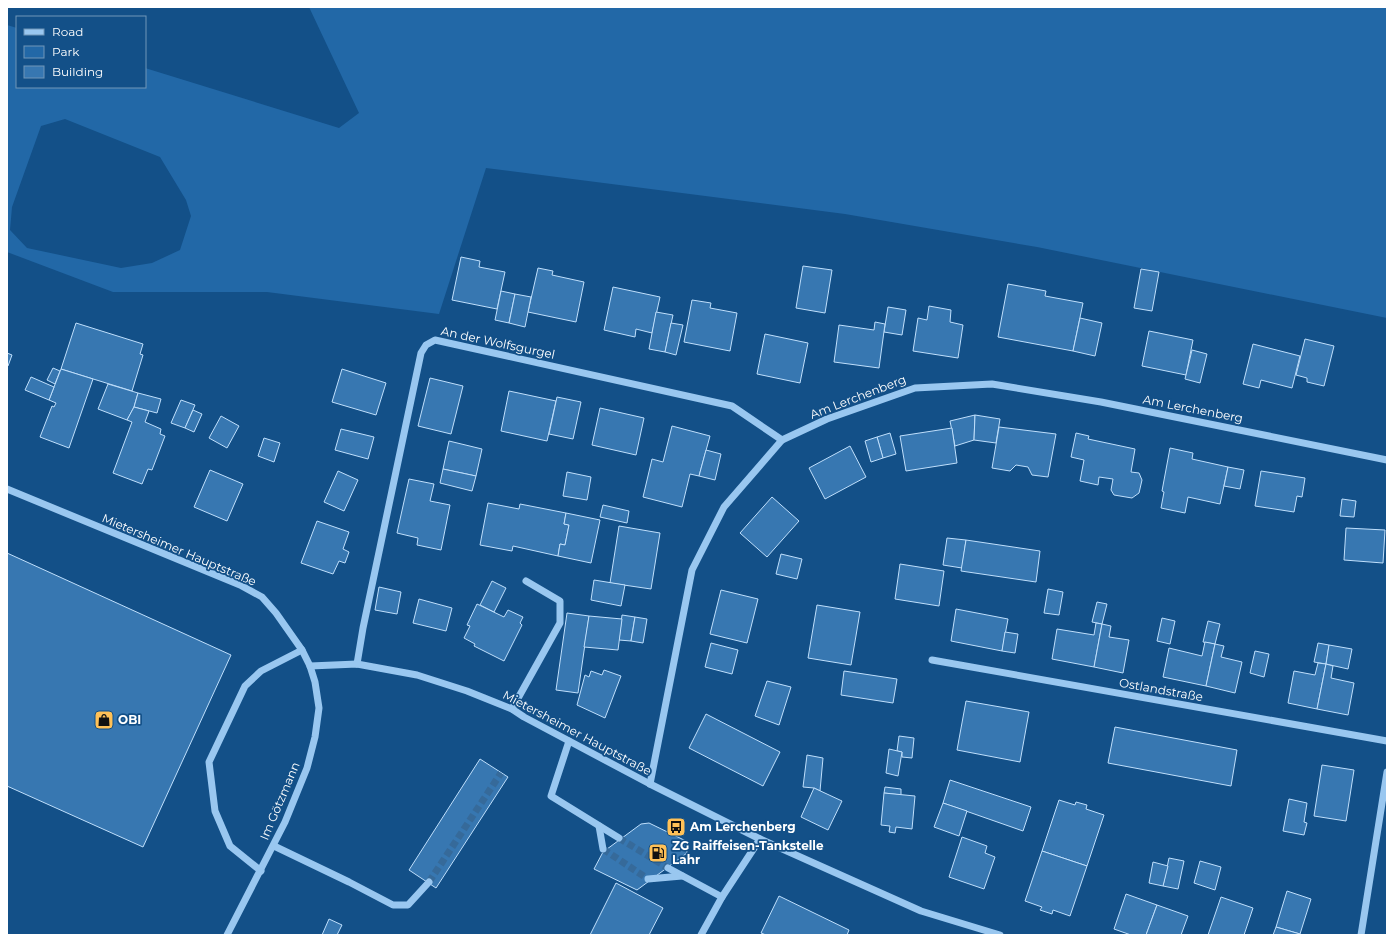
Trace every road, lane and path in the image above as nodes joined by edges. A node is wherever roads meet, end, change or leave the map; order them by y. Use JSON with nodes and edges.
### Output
{"nodes":[{"id":1,"x":782,"y":440,"type":"junction"},
{"id":2,"x":1387,"y":460,"type":"edge"},
{"id":3,"x":7,"y":489,"type":"edge"},
{"id":4,"x":526,"y":581,"type":"dead end"},
{"id":5,"x":302,"y":650,"type":"junction"},
{"id":6,"x":932,"y":660,"type":"dead end"},
{"id":7,"x":357,"y":664,"type":"junction"},
{"id":8,"x":310,"y":666,"type":"junction"},
{"id":9,"x":512,"y":709,"type":"junction"},
{"id":10,"x":569,"y":741,"type":"junction"},
{"id":11,"x":1387,"y":741,"type":"edge"},
{"id":12,"x":1387,"y":772,"type":"edge"},
{"id":13,"x":650,"y":784,"type":"junction"},
{"id":14,"x":600,"y":826,"type":"junction"},
{"id":15,"x":619,"y":838,"type":"tunnel mouth"},
{"id":16,"x":760,"y":839,"type":"junction"},
{"id":17,"x":274,"y":846,"type":"junction"},
{"id":18,"x":603,"y":849,"type":"dead end"},
{"id":19,"x":668,"y":868,"type":"tunnel mouth"},
{"id":20,"x":261,"y":871,"type":"junction"},
{"id":21,"x":682,"y":876,"type":"junction"},
{"id":22,"x":648,"y":879,"type":"tunnel mouth"},
{"id":23,"x":429,"y":882,"type":"tunnel mouth"},
{"id":24,"x":722,"y":897,"type":"junction"},
{"id":25,"x":227,"y":935,"type":"edge"},
{"id":26,"x":702,"y":935,"type":"edge"},
{"id":27,"x":1000,"y":935,"type":"edge"},
{"id":28,"x":1361,"y":935,"type":"edge"}],
"edges":[{"from":1,"to":2,"type":"street","name":"Am Lerchenberg"},
{"from":1,"to":7,"type":"street","name":"An der Wolfsgurgel"},
{"from":1,"to":13,"type":"street","name":"Am Lerchenberg"},
{"from":3,"to":5,"type":"street","name":"Mietersheimer Hauptstraße"},
{"from":4,"to":9,"type":"street"},
{"from":5,"to":8,"type":"street","name":"Mietersheimer Hauptstraße"},
{"from":5,"to":20,"type":"street"},
{"from":6,"to":11,"type":"street","name":"Ostlandstraße"},
{"from":7,"to":8,"type":"street","name":"Mietersheimer Hauptstraße"},
{"from":7,"to":9,"type":"street","name":"Mietersheimer Hauptstraße"},
{"from":8,"to":17,"type":"street","name":"Im Götzmann"},
{"from":9,"to":10,"type":"street","name":"Mietersheimer Hauptstraße"},
{"from":10,"to":13,"type":"street","name":"Mietersheimer Hauptstraße"},
{"from":10,"to":14,"type":"street"},
{"from":12,"to":28,"type":"street"},
{"from":13,"to":16,"type":"street","name":"Mietersheimer Hauptstraße"},
{"from":14,"to":15,"type":"street"},
{"from":14,"to":18,"type":"street"},
{"from":16,"to":24,"type":"street"},
{"from":16,"to":27,"type":"street","name":"Mietersheimer Hauptstraße"},
{"from":17,"to":20,"type":"street","name":"Im Götzmann"},
{"from":17,"to":23,"type":"street"},
{"from":19,"to":21,"type":"street"},
{"from":20,"to":25,"type":"street","name":"Im Götzmann"},
{"from":21,"to":22,"type":"street"},
{"from":21,"to":24,"type":"street"},
{"from":24,"to":26,"type":"street"}]}
